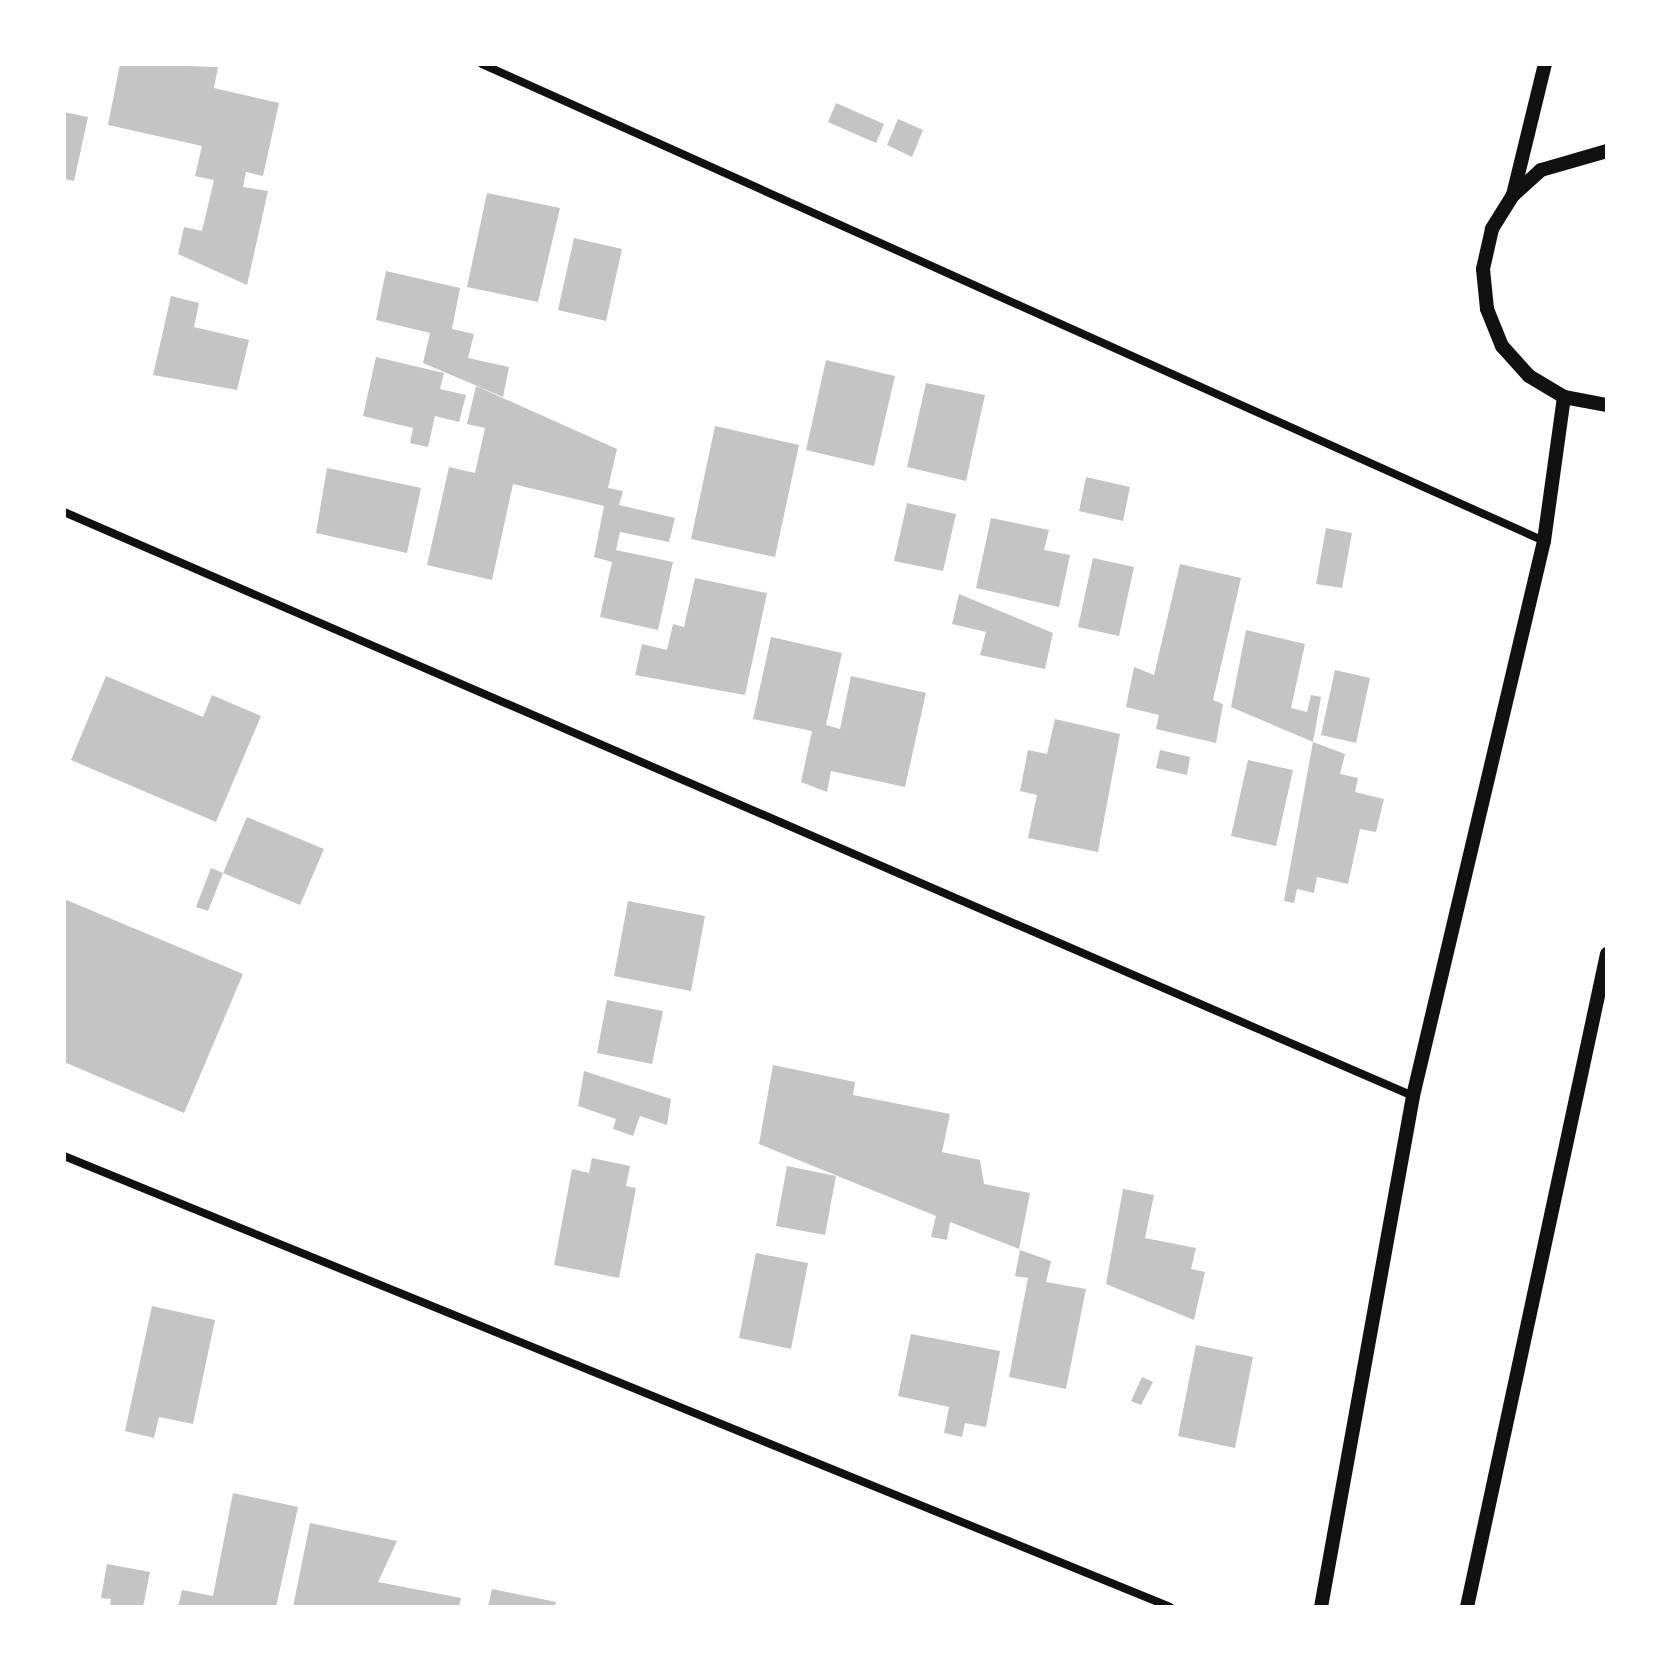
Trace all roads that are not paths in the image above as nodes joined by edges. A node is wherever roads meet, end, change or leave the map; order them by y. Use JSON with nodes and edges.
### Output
{"nodes":[{"id":1,"x":482,"y":64,"type":"edge"},
{"id":2,"x":1545,"y":64,"type":"edge"},
{"id":3,"x":1607,"y":151,"type":"edge"},
{"id":4,"x":1513,"y":195,"type":"junction"},
{"id":5,"x":1564,"y":397,"type":"junction"},
{"id":6,"x":1607,"y":405,"type":"edge"},
{"id":7,"x":64,"y":512,"type":"edge"},
{"id":8,"x":1544,"y":541,"type":"junction"},
{"id":9,"x":1607,"y":954,"type":"edge"},
{"id":10,"x":1413,"y":1096,"type":"junction"},
{"id":11,"x":64,"y":1156,"type":"edge"},
{"id":12,"x":1170,"y":1607,"type":"edge"},
{"id":13,"x":1321,"y":1607,"type":"edge"},
{"id":14,"x":1467,"y":1607,"type":"edge"}],
"edges":[{"from":1,"to":8,"type":"street"},
{"from":2,"to":4,"type":"street"},
{"from":3,"to":4,"type":"street"},
{"from":4,"to":5,"type":"street"},
{"from":5,"to":6,"type":"street"},
{"from":5,"to":8,"type":"street"},
{"from":7,"to":10,"type":"street"},
{"from":8,"to":10,"type":"street"},
{"from":9,"to":14,"type":"street"},
{"from":10,"to":13,"type":"street"},
{"from":11,"to":12,"type":"street"}]}
